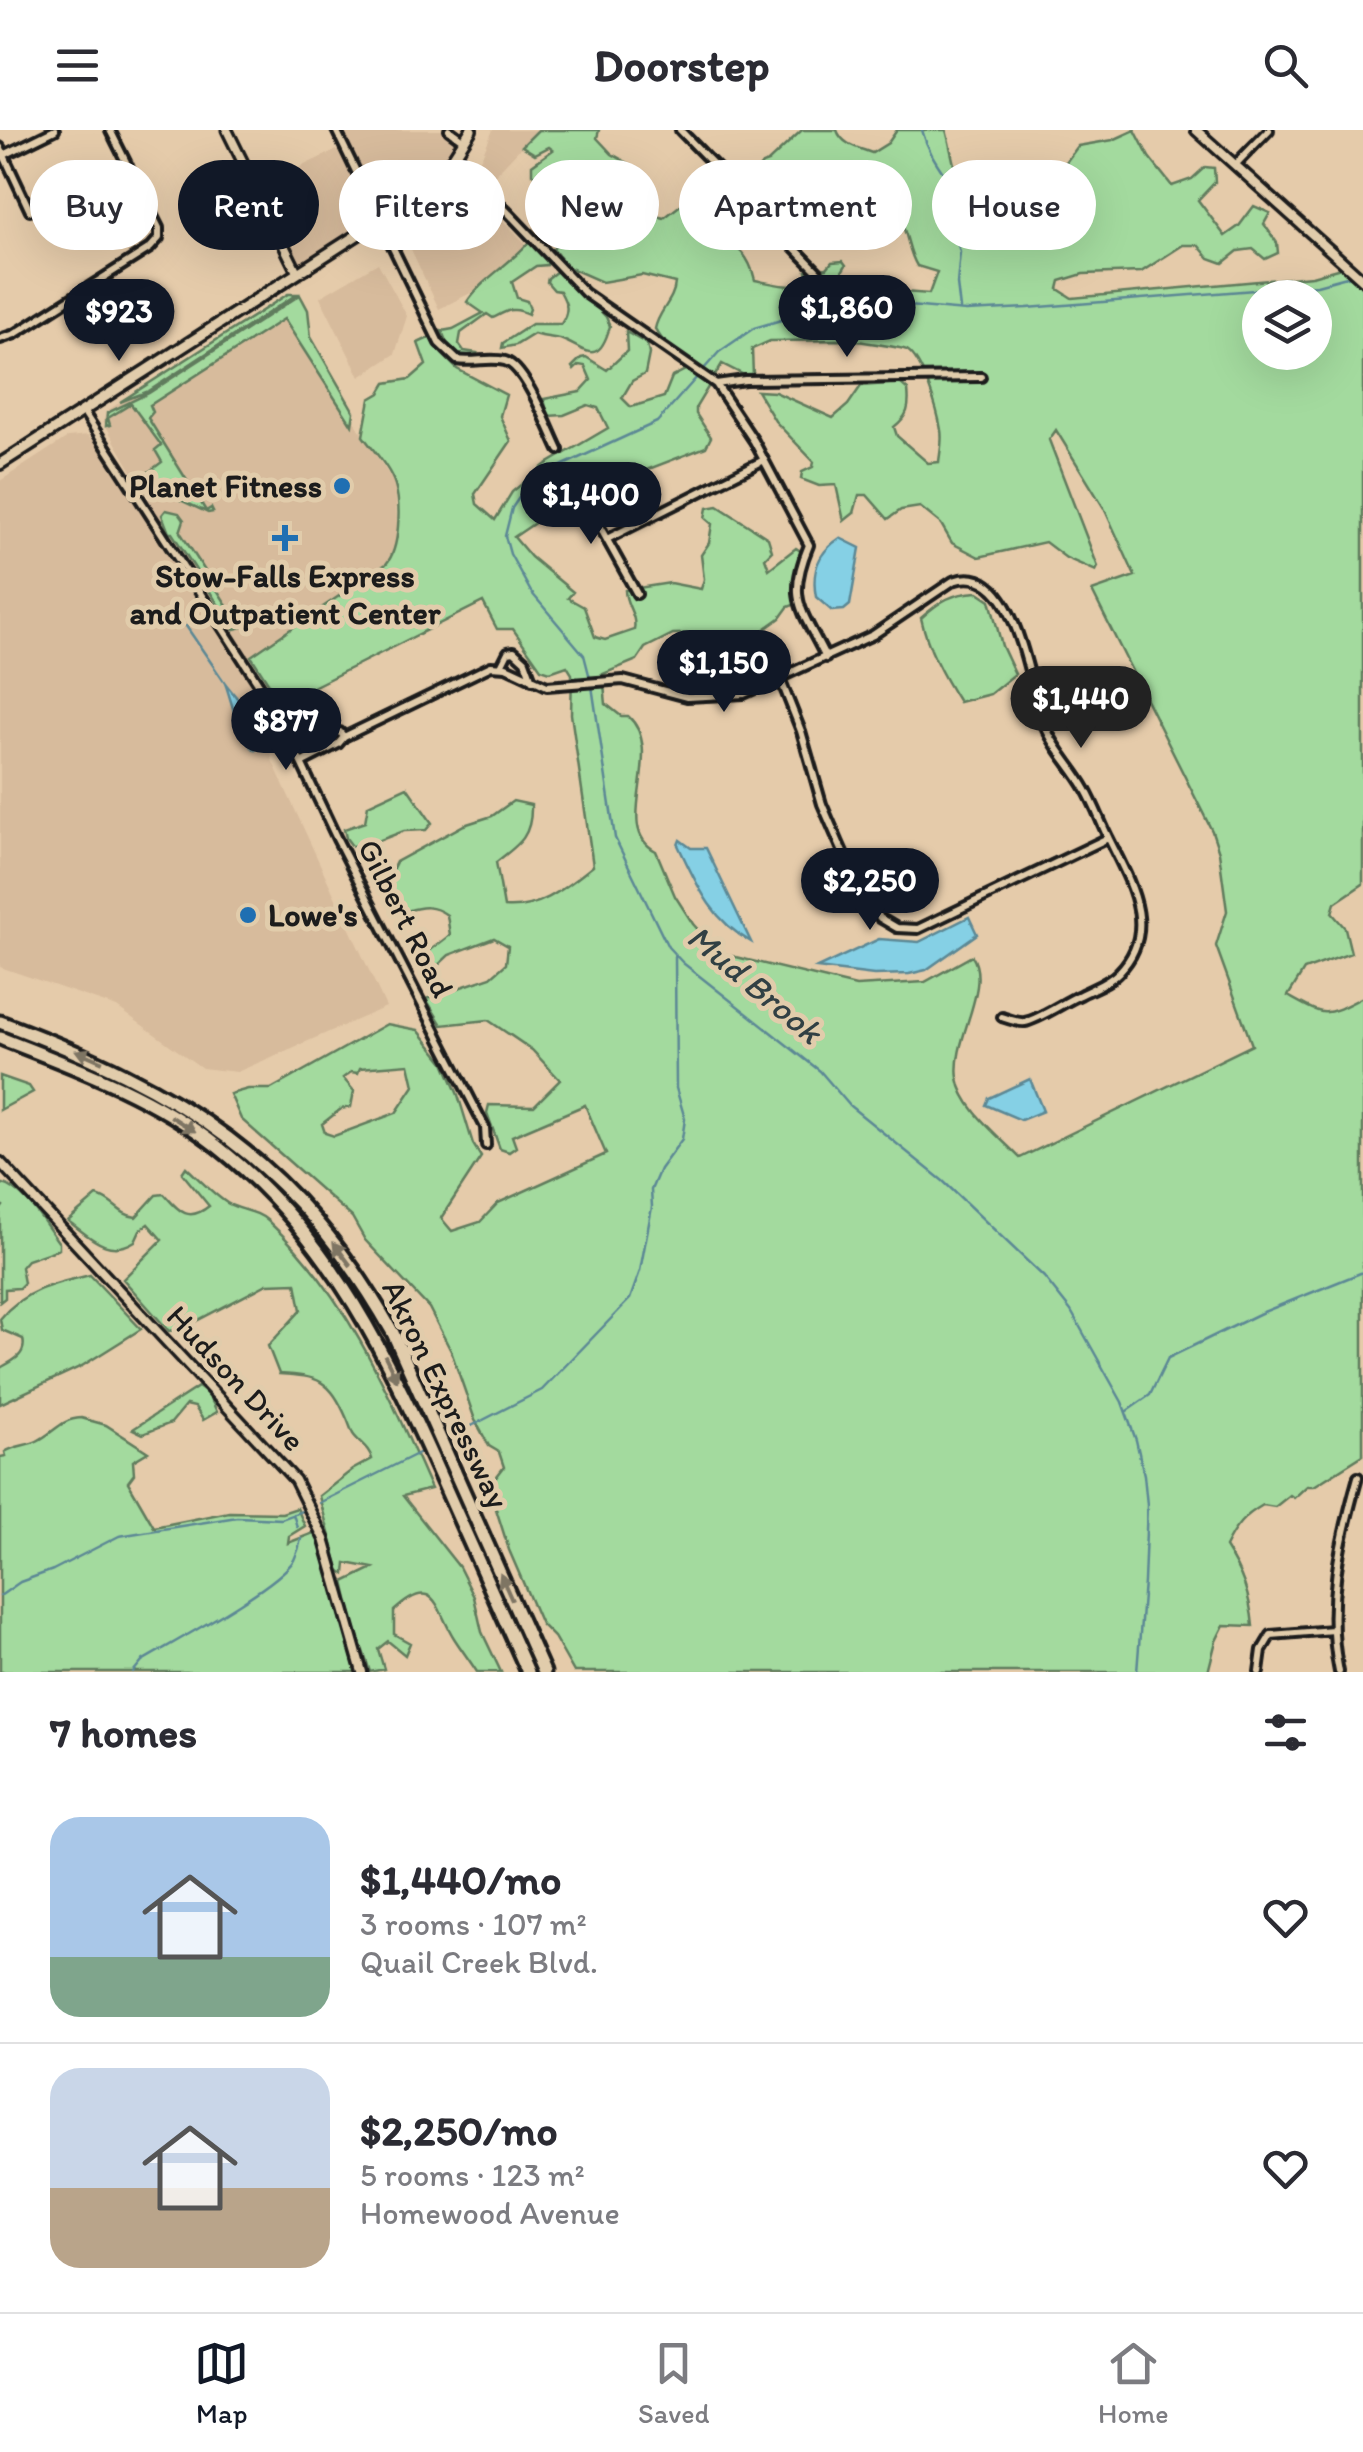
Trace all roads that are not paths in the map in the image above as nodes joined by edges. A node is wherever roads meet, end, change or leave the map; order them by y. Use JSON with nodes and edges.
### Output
{"nodes":[{"id":1,"x":55,"y":130,"type":"edge"},
{"id":2,"x":110,"y":130,"type":"edge"},
{"id":3,"x":227,"y":130,"type":"edge"},
{"id":4,"x":336,"y":130,"type":"edge"},
{"id":5,"x":448,"y":130,"type":"edge"},
{"id":6,"x":470,"y":130,"type":"edge"},
{"id":7,"x":680,"y":130,"type":"edge"},
{"id":8,"x":1196,"y":130,"type":"edge"},
{"id":9,"x":1268,"y":130,"type":"edge"},
{"id":10,"x":464,"y":142,"type":"junction"},
{"id":11,"x":1,"y":153,"type":"edge"},
{"id":12,"x":455,"y":157,"type":"junction"},
{"id":13,"x":351,"y":160,"type":"edge"},
{"id":14,"x":452,"y":160,"type":"edge"},
{"id":15,"x":1235,"y":165,"type":"junction"},
{"id":16,"x":30,"y":211,"type":"dead end"},
{"id":17,"x":339,"y":246,"type":"edge"},
{"id":18,"x":395,"y":250,"type":"edge"},
{"id":19,"x":297,"y":272,"type":"junction"},
{"id":20,"x":818,"y":272,"type":"dead end"},
{"id":21,"x":1363,"y":280,"type":"edge"},
{"id":22,"x":0,"y":338,"type":"edge"},
{"id":23,"x":981,"y":377,"type":"dead end"},
{"id":24,"x":713,"y":382,"type":"junction"},
{"id":25,"x":83,"y":411,"type":"junction"},
{"id":26,"x":559,"y":450,"type":"dead end"},
{"id":27,"x":764,"y":460,"type":"junction"},
{"id":28,"x":0,"y":464,"type":"edge"},
{"id":29,"x":576,"y":484,"type":"dead end"},
{"id":30,"x":606,"y":538,"type":"junction"},
{"id":31,"x":637,"y":594,"type":"dead end"},
{"id":32,"x":826,"y":658,"type":"junction"},
{"id":33,"x":501,"y":666,"type":"junction"},
{"id":34,"x":780,"y":678,"type":"junction"},
{"id":35,"x":532,"y":680,"type":"junction"},
{"id":36,"x":344,"y":737,"type":"junction"},
{"id":37,"x":295,"y":749,"type":"junction"},
{"id":38,"x":301,"y":763,"type":"junction"},
{"id":39,"x":1108,"y":838,"type":"junction"},
{"id":40,"x":1002,"y":1017,"type":"dead end"},
{"id":41,"x":0,"y":1022,"type":"edge"},
{"id":42,"x":0,"y":1038,"type":"edge"},
{"id":43,"x":486,"y":1146,"type":"dead end"},
{"id":44,"x":0,"y":1162,"type":"edge"},
{"id":45,"x":1358,"y":1477,"type":"dead end"},
{"id":46,"x":1333,"y":1630,"type":"junction"},
{"id":47,"x":362,"y":1672,"type":"edge"},
{"id":48,"x":528,"y":1672,"type":"edge"},
{"id":49,"x":544,"y":1672,"type":"edge"},
{"id":50,"x":1259,"y":1672,"type":"edge"},
{"id":51,"x":1339,"y":1672,"type":"edge"}],
"edges":[{"from":1,"to":11,"type":"street"},
{"from":2,"to":22,"type":"street"},
{"from":3,"to":19,"type":"street"},
{"from":4,"to":13,"type":"street"},
{"from":5,"to":10,"type":"street"},
{"from":6,"to":10,"type":"main road"},
{"from":7,"to":20,"type":"street"},
{"from":8,"to":15,"type":"street"},
{"from":9,"to":15,"type":"street"},
{"from":10,"to":12,"type":"main road"},
{"from":11,"to":16,"type":"street"},
{"from":12,"to":14,"type":"main road"},
{"from":12,"to":24,"type":"street"},
{"from":15,"to":21,"type":"street"},
{"from":17,"to":19,"type":"main road"},
{"from":18,"to":26,"type":"street"},
{"from":19,"to":25,"type":"main road"},
{"from":23,"to":24,"type":"street"},
{"from":24,"to":27,"type":"street"},
{"from":25,"to":28,"type":"main road"},
{"from":25,"to":37,"type":"street","name":"Gilbert Road"},
{"from":27,"to":30,"type":"street"},
{"from":27,"to":32,"type":"street"},
{"from":29,"to":30,"type":"street"},
{"from":30,"to":31,"type":"street"},
{"from":32,"to":34,"type":"street"},
{"from":32,"to":39,"type":"street"},
{"from":33,"to":35,"type":"street"},
{"from":33,"to":35,"type":"street"},
{"from":33,"to":36,"type":"street"},
{"from":34,"to":35,"type":"street"},
{"from":34,"to":39,"type":"street"},
{"from":36,"to":37,"type":"street"},
{"from":36,"to":38,"type":"street"},
{"from":37,"to":38,"type":"street","name":"Gilbert Road"},
{"from":38,"to":43,"type":"street","name":"Gilbert Road"},
{"from":39,"to":40,"type":"street"},
{"from":49,"to":41,"type":"highway","name":"Akron Expressway","one_way":true},
{"from":42,"to":48,"type":"highway","name":"Akron Expressway","one_way":true},
{"from":44,"to":47,"type":"street","name":"Hudson Drive"},
{"from":45,"to":46,"type":"street"},
{"from":46,"to":50,"type":"street"},
{"from":46,"to":51,"type":"street"}]}
